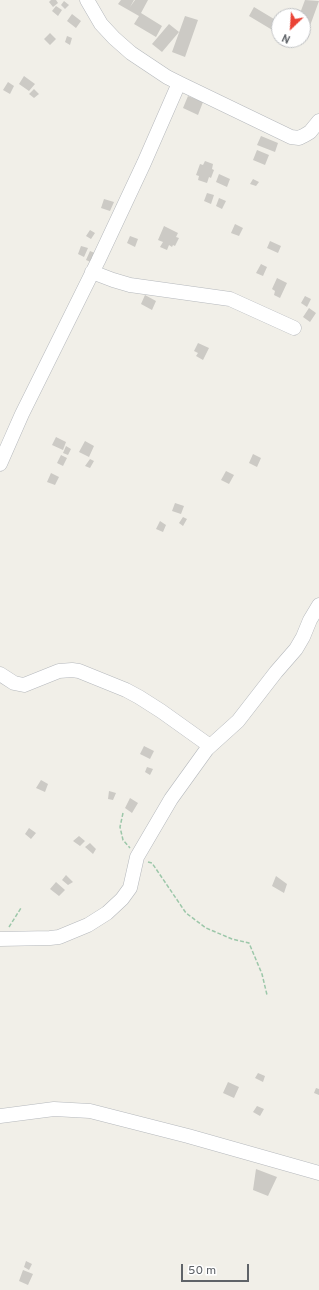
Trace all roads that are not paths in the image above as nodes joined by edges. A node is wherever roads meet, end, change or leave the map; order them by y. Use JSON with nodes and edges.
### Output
{"nodes":[{"id":1,"x":87,"y":0,"type":"edge"},
{"id":2,"x":179,"y":83,"type":"junction"},
{"id":3,"x":319,"y":121,"type":"edge"},
{"id":4,"x":92,"y":272,"type":"junction"},
{"id":5,"x":294,"y":328,"type":"dead end"},
{"id":6,"x":0,"y":464,"type":"edge"},
{"id":7,"x":319,"y":605,"type":"edge"},
{"id":8,"x":0,"y":674,"type":"edge"},
{"id":9,"x":210,"y":746,"type":"junction"},
{"id":10,"x":1,"y":939,"type":"edge"},
{"id":11,"x":0,"y":1116,"type":"edge"},
{"id":12,"x":319,"y":1173,"type":"edge"}],
"edges":[{"from":1,"to":2,"type":"street"},
{"from":2,"to":3,"type":"street"},
{"from":2,"to":4,"type":"street"},
{"from":4,"to":5,"type":"street"},
{"from":4,"to":6,"type":"street"},
{"from":7,"to":9,"type":"street"},
{"from":8,"to":9,"type":"street"},
{"from":9,"to":10,"type":"street"},
{"from":11,"to":12,"type":"street"}]}
